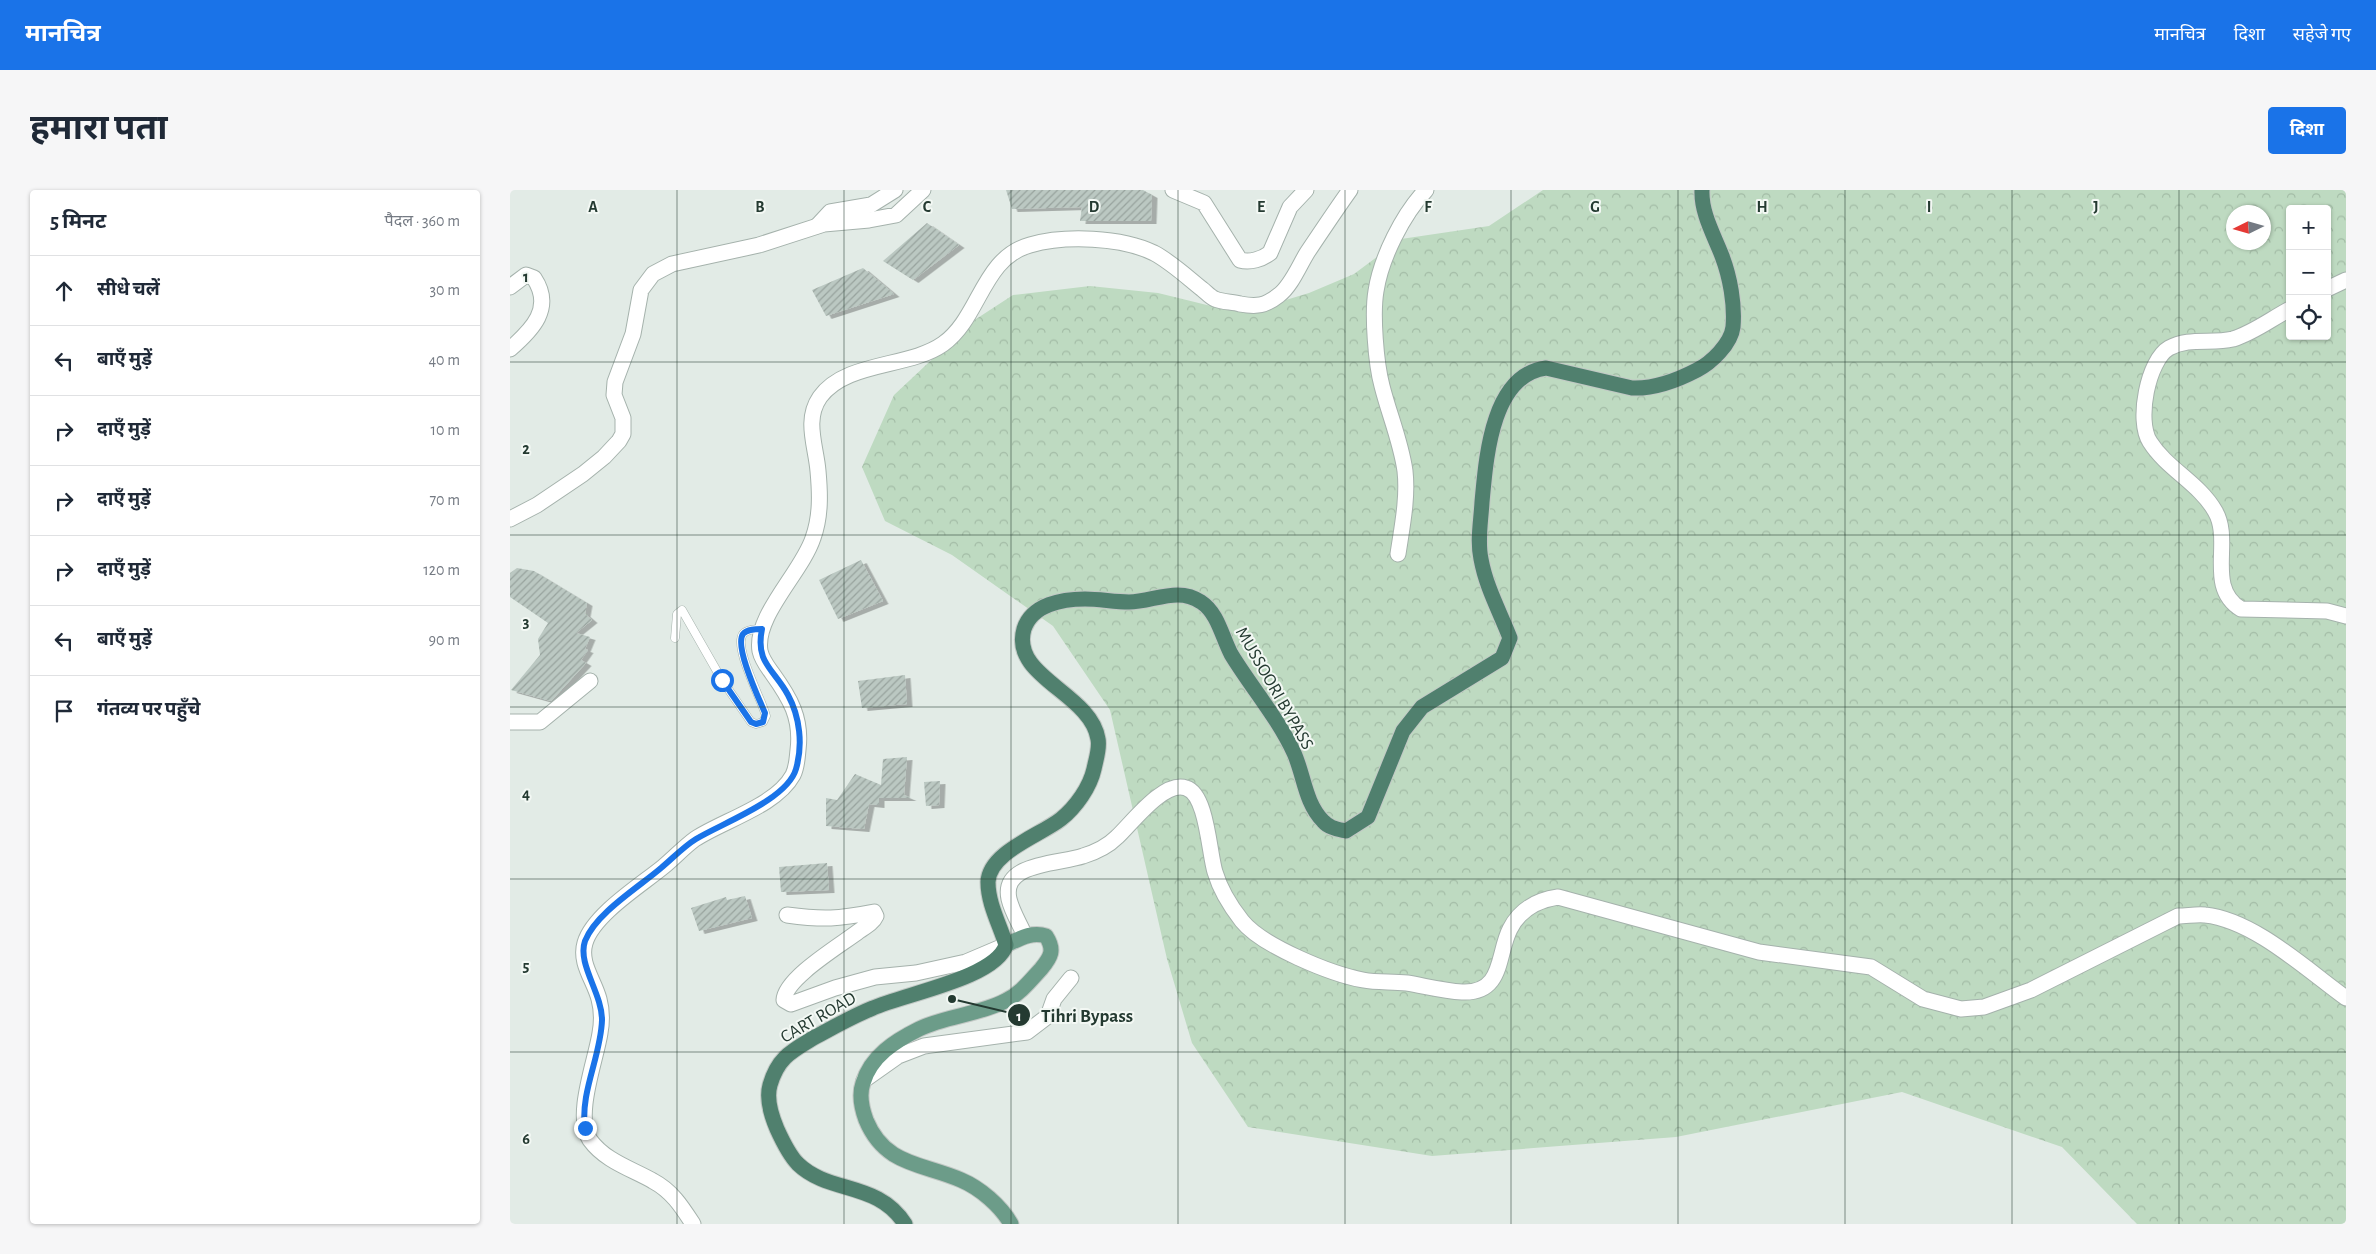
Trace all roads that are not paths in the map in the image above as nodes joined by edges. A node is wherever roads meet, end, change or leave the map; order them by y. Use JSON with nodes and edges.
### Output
{"nodes":[{"id":1,"x":894,"y":190,"type":"edge"},
{"id":2,"x":922,"y":190,"type":"edge"},
{"id":3,"x":1172,"y":190,"type":"edge"},
{"id":4,"x":1306,"y":190,"type":"edge"},
{"id":5,"x":1350,"y":190,"type":"edge"},
{"id":6,"x":1426,"y":190,"type":"edge"},
{"id":7,"x":1702,"y":190,"type":"edge"},
{"id":8,"x":817,"y":226,"type":"junction"},
{"id":9,"x":2346,"y":280,"type":"edge"},
{"id":10,"x":510,"y":287,"type":"edge"},
{"id":11,"x":2331,"y":287,"type":"edge"},
{"id":12,"x":2286,"y":311,"type":"edge"},
{"id":13,"x":510,"y":349,"type":"edge"},
{"id":14,"x":510,"y":520,"type":"edge"},
{"id":15,"x":1398,"y":554,"type":"dead end"},
{"id":16,"x":2346,"y":616,"type":"edge"},
{"id":17,"x":762,"y":629,"type":"junction"},
{"id":18,"x":676,"y":638,"type":"dead end"},
{"id":19,"x":590,"y":680,"type":"dead end"},
{"id":20,"x":510,"y":722,"type":"edge"},
{"id":21,"x":787,"y":915,"type":"dead end"},
{"id":22,"x":1025,"y":936,"type":"junction"},
{"id":23,"x":1006,"y":945,"type":"junction"},
{"id":24,"x":1071,"y":978,"type":"dead end"},
{"id":25,"x":2346,"y":998,"type":"edge"},
{"id":26,"x":864,"y":1080,"type":"junction"},
{"id":27,"x":693,"y":1224,"type":"edge"},
{"id":28,"x":905,"y":1224,"type":"edge"},
{"id":29,"x":1011,"y":1224,"type":"edge"}],
"edges":[{"from":1,"to":8,"type":"street"},
{"from":2,"to":8,"type":"street"},
{"from":3,"to":4,"type":"street"},
{"from":5,"to":17,"type":"street"},
{"from":6,"to":15,"type":"street"},
{"from":7,"to":23,"type":"highway","name":"MUSSOORI BYPASS"},
{"from":8,"to":14,"type":"street"},
{"from":9,"to":11,"type":"street"},
{"from":10,"to":13,"type":"street"},
{"from":12,"to":16,"type":"street"},
{"from":17,"to":18,"type":"lane"},
{"from":17,"to":27,"type":"street"},
{"from":19,"to":20,"type":"street"},
{"from":21,"to":23,"type":"street"},
{"from":22,"to":23,"type":"main road"},
{"from":22,"to":25,"type":"street"},
{"from":22,"to":26,"type":"main road"},
{"from":23,"to":28,"type":"highway","name":"CART ROAD"},
{"from":24,"to":26,"type":"street"},
{"from":26,"to":29,"type":"main road"}]}
